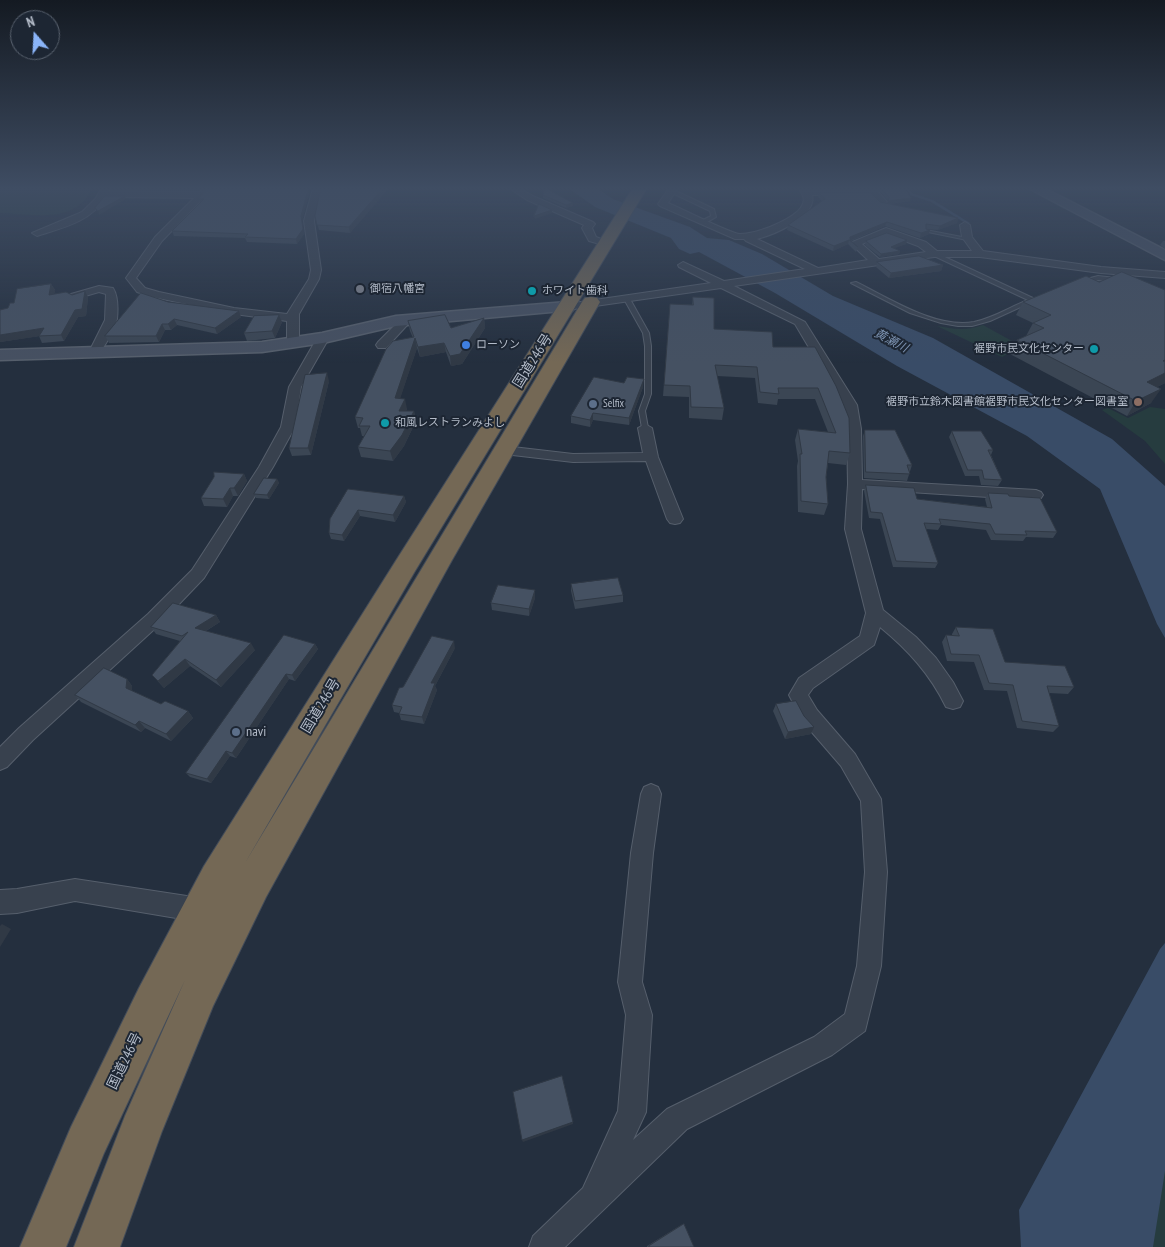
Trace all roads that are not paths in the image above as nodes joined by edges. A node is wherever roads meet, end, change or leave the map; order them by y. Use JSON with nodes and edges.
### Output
{"nodes":[{"id":1,"x":153,"y":246,"type":"edge"},
{"id":2,"x":313,"y":246,"type":"edge"},
{"id":3,"x":616,"y":246,"type":"edge"},
{"id":4,"x":765,"y":246,"type":"edge"},
{"id":5,"x":859,"y":246,"type":"edge"},
{"id":6,"x":925,"y":246,"type":"edge"},
{"id":7,"x":973,"y":246,"type":"edge"},
{"id":8,"x":1146,"y":246,"type":"edge"},
{"id":9,"x":934,"y":254,"type":"junction"},
{"id":10,"x":980,"y":254,"type":"junction"},
{"id":11,"x":1165,"y":256,"type":"edge"},
{"id":12,"x":876,"y":262,"type":"junction"},
{"id":13,"x":683,"y":265,"type":"dead end"},
{"id":14,"x":815,"y":270,"type":"junction"},
{"id":15,"x":1165,"y":275,"type":"edge"},
{"id":16,"x":854,"y":282,"type":"dead end"},
{"id":17,"x":1077,"y":283,"type":"edge"},
{"id":18,"x":722,"y":284,"type":"junction"},
{"id":19,"x":1126,"y":284,"type":"edge"},
{"id":20,"x":75,"y":296,"type":"edge"},
{"id":21,"x":1041,"y":297,"type":"edge"},
{"id":22,"x":627,"y":299,"type":"junction"},
{"id":23,"x":1032,"y":300,"type":"junction"},
{"id":24,"x":578,"y":305,"type":"junction"},
{"id":25,"x":293,"y":318,"type":"junction"},
{"id":26,"x":406,"y":320,"type":"junction"},
{"id":27,"x":323,"y":338,"type":"junction"},
{"id":28,"x":293,"y":343,"type":"junction"},
{"id":29,"x":382,"y":345,"type":"dead end"},
{"id":30,"x":95,"y":352,"type":"junction"},
{"id":31,"x":0,"y":355,"type":"edge"},
{"id":32,"x":645,"y":428,"type":"joint"},
{"id":33,"x":504,"y":450,"type":"junction"},
{"id":34,"x":652,"y":456,"type":"junction"},
{"id":35,"x":855,"y":484,"type":"junction"},
{"id":36,"x":1036,"y":495,"type":"dead end"},
{"id":37,"x":675,"y":519,"type":"dead end"},
{"id":38,"x":875,"y":613,"type":"junction"},
{"id":39,"x":954,"y":702,"type":"dead end"},
{"id":40,"x":0,"y":761,"type":"edge"},
{"id":41,"x":651,"y":794,"type":"dead end"},
{"id":42,"x":0,"y":902,"type":"edge"},
{"id":43,"x":200,"y":910,"type":"junction"},
{"id":44,"x":593,"y":1199,"type":"junction"},
{"id":45,"x":43,"y":1247,"type":"edge"},
{"id":46,"x":96,"y":1247,"type":"edge"},
{"id":47,"x":544,"y":1247,"type":"edge"}],
"edges":[{"from":1,"to":25,"type":"street"},
{"from":2,"to":25,"type":"street"},
{"from":3,"to":24,"type":"highway","name":"国道246号"},
{"from":4,"to":14,"type":"street"},
{"from":5,"to":12,"type":"street"},
{"from":6,"to":9,"type":"street"},
{"from":7,"to":10,"type":"street"},
{"from":8,"to":11,"type":"street"},
{"from":9,"to":10,"type":"street"},
{"from":9,"to":12,"type":"street"},
{"from":9,"to":23,"type":"lane"},
{"from":10,"to":15,"type":"street"},
{"from":12,"to":14,"type":"street"},
{"from":13,"to":18,"type":"street"},
{"from":14,"to":18,"type":"street"},
{"from":16,"to":23,"type":"lane"},
{"from":17,"to":19,"type":"lane"},
{"from":18,"to":22,"type":"street"},
{"from":18,"to":35,"type":"street"},
{"from":20,"to":30,"type":"street"},
{"from":21,"to":23,"type":"lane"},
{"from":22,"to":24,"type":"street"},
{"from":22,"to":32,"type":"lane"},
{"from":24,"to":26,"type":"street"},
{"from":24,"to":33,"type":"highway","name":"国道246号"},
{"from":24,"to":43,"type":"highway","name":"国道246号"},
{"from":25,"to":28,"type":"street"},
{"from":26,"to":27,"type":"street"},
{"from":26,"to":29,"type":"street"},
{"from":27,"to":28,"type":"street"},
{"from":27,"to":40,"type":"street"},
{"from":28,"to":30,"type":"street"},
{"from":30,"to":31,"type":"street"},
{"from":32,"to":34,"type":"street"},
{"from":33,"to":34,"type":"street"},
{"from":33,"to":46,"type":"highway","name":"国道246号"},
{"from":34,"to":37,"type":"street"},
{"from":35,"to":36,"type":"street"},
{"from":35,"to":38,"type":"street"},
{"from":38,"to":39,"type":"street"},
{"from":38,"to":44,"type":"street"},
{"from":41,"to":44,"type":"street"},
{"from":42,"to":43,"type":"street"},
{"from":43,"to":45,"type":"highway","name":"国道246号"},
{"from":44,"to":47,"type":"street"}]}
